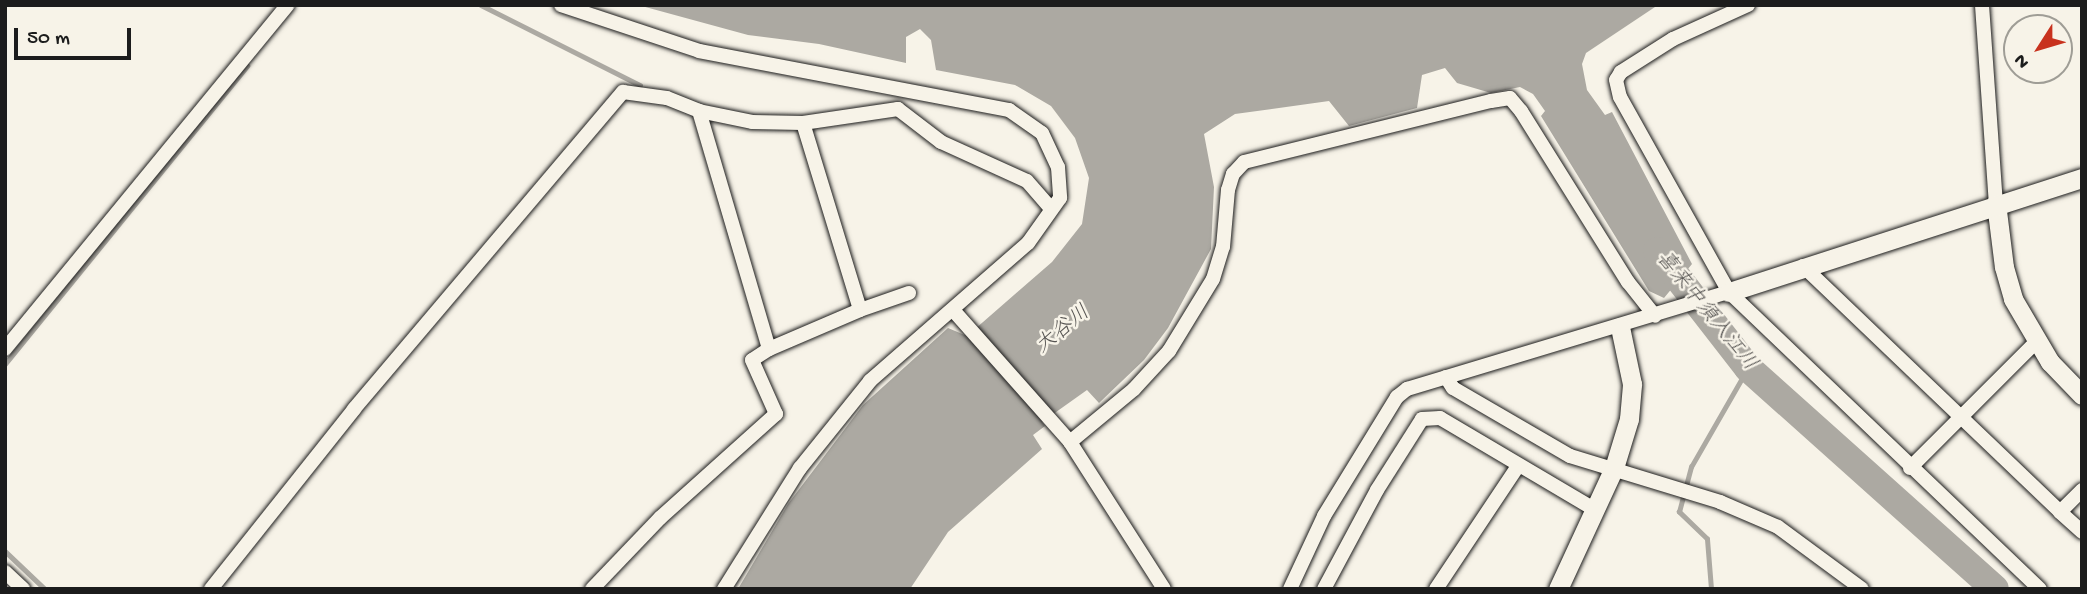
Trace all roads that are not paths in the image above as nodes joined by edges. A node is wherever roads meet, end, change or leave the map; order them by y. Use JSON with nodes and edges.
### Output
{"nodes":[{"id":1,"x":288,"y":5,"type":"edge"},
{"id":2,"x":561,"y":5,"type":"edge"},
{"id":3,"x":1748,"y":5,"type":"edge"},
{"id":4,"x":1982,"y":5,"type":"edge"},
{"id":5,"x":699,"y":111,"type":"junction"},
{"id":6,"x":803,"y":123,"type":"junction"},
{"id":7,"x":2082,"y":178,"type":"edge"},
{"id":8,"x":1996,"y":203,"type":"junction"},
{"id":9,"x":1051,"y":209,"type":"junction"},
{"id":10,"x":1803,"y":266,"type":"junction"},
{"id":11,"x":909,"y":293,"type":"dead end"},
{"id":12,"x":1723,"y":294,"type":"junction"},
{"id":13,"x":860,"y":310,"type":"junction"},
{"id":14,"x":957,"y":314,"type":"junction"},
{"id":15,"x":1659,"y":315,"type":"junction"},
{"id":16,"x":1620,"y":327,"type":"junction"},
{"id":17,"x":2036,"y":342,"type":"junction"},
{"id":18,"x":5,"y":349,"type":"edge"},
{"id":19,"x":769,"y":349,"type":"junction"},
{"id":20,"x":1446,"y":377,"type":"junction"},
{"id":21,"x":2082,"y":395,"type":"edge"},
{"id":22,"x":1958,"y":416,"type":"junction"},
{"id":23,"x":1070,"y":442,"type":"junction"},
{"id":24,"x":1518,"y":466,"type":"junction"},
{"id":25,"x":1614,"y":468,"type":"junction"},
{"id":26,"x":1910,"y":468,"type":"junction"},
{"id":27,"x":2082,"y":490,"type":"edge"},
{"id":28,"x":1594,"y":509,"type":"junction"},
{"id":29,"x":2060,"y":512,"type":"junction"},
{"id":30,"x":2082,"y":532,"type":"edge"},
{"id":31,"x":5,"y":572,"type":"edge"},
{"id":32,"x":23,"y":589,"type":"edge"},
{"id":33,"x":211,"y":589,"type":"edge"},
{"id":34,"x":593,"y":589,"type":"edge"},
{"id":35,"x":724,"y":589,"type":"edge"},
{"id":36,"x":1164,"y":589,"type":"edge"},
{"id":37,"x":1290,"y":589,"type":"edge"},
{"id":38,"x":1324,"y":589,"type":"edge"},
{"id":39,"x":1436,"y":589,"type":"edge"},
{"id":40,"x":1558,"y":589,"type":"edge"},
{"id":41,"x":1862,"y":589,"type":"edge"},
{"id":42,"x":2040,"y":589,"type":"edge"}],
"edges":[{"from":1,"to":18,"type":"street"},
{"from":2,"to":9,"type":"street"},
{"from":3,"to":12,"type":"street"},
{"from":4,"to":8,"type":"street"},
{"from":5,"to":6,"type":"street"},
{"from":5,"to":19,"type":"street"},
{"from":5,"to":33,"type":"street"},
{"from":6,"to":9,"type":"street"},
{"from":6,"to":13,"type":"street"},
{"from":7,"to":8,"type":"street"},
{"from":8,"to":10,"type":"street"},
{"from":8,"to":17,"type":"street"},
{"from":9,"to":14,"type":"street"},
{"from":10,"to":12,"type":"street"},
{"from":10,"to":22,"type":"street"},
{"from":11,"to":13,"type":"street"},
{"from":12,"to":15,"type":"street"},
{"from":12,"to":26,"type":"street"},
{"from":13,"to":19,"type":"street"},
{"from":14,"to":23,"type":"street"},
{"from":14,"to":35,"type":"street"},
{"from":15,"to":16,"type":"street"},
{"from":15,"to":23,"type":"street"},
{"from":16,"to":20,"type":"street"},
{"from":16,"to":25,"type":"street"},
{"from":17,"to":21,"type":"street"},
{"from":17,"to":22,"type":"street"},
{"from":19,"to":34,"type":"street"},
{"from":20,"to":25,"type":"street"},
{"from":20,"to":37,"type":"street"},
{"from":22,"to":26,"type":"street"},
{"from":22,"to":29,"type":"street"},
{"from":23,"to":36,"type":"street"},
{"from":24,"to":28,"type":"street"},
{"from":24,"to":38,"type":"street"},
{"from":24,"to":39,"type":"street"},
{"from":25,"to":28,"type":"street"},
{"from":25,"to":41,"type":"street"},
{"from":26,"to":42,"type":"street"},
{"from":27,"to":29,"type":"street"},
{"from":28,"to":40,"type":"street"},
{"from":29,"to":30,"type":"street"},
{"from":31,"to":32,"type":"street"}]}
